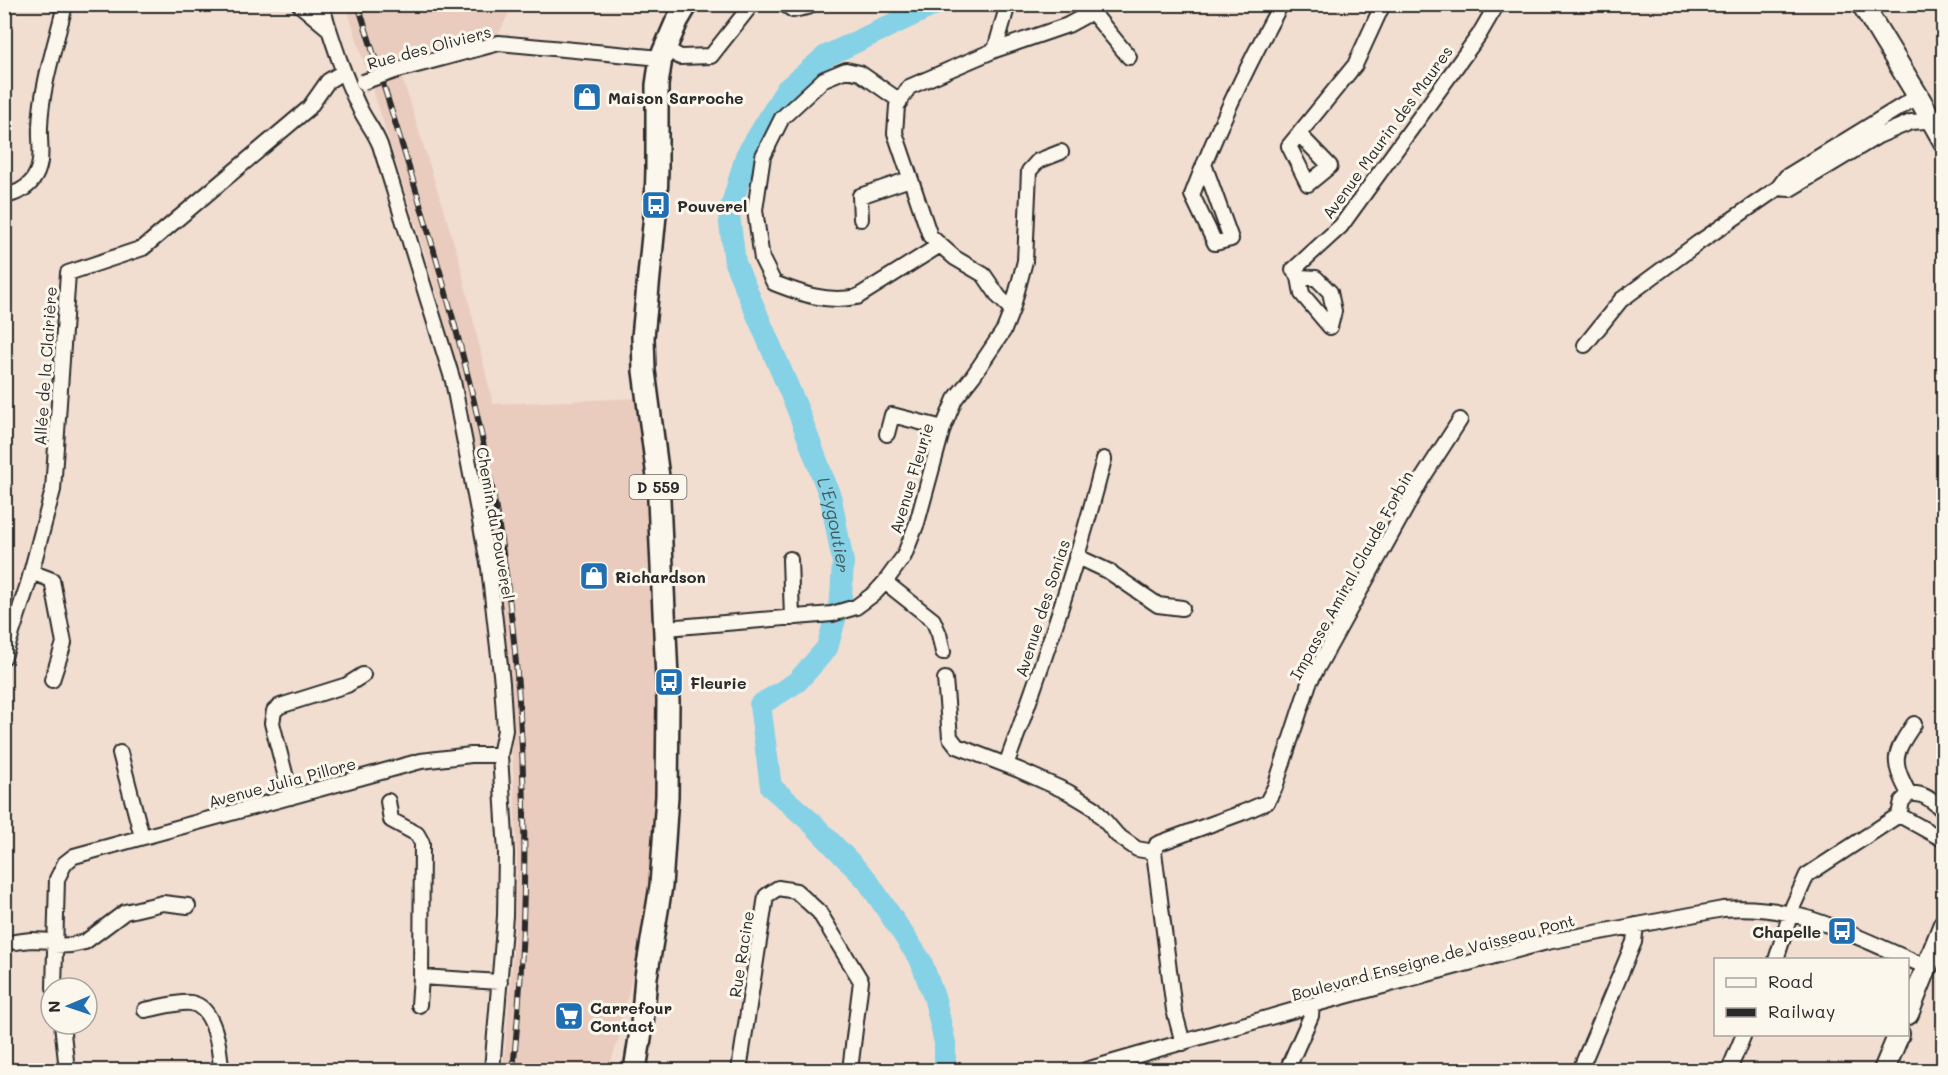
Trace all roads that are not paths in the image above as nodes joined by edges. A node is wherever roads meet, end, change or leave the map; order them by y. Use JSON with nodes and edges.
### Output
{"nodes":[{"id":1,"x":59,"y":4,"type":"edge"},
{"id":2,"x":299,"y":4,"type":"edge"},
{"id":3,"x":321,"y":4,"type":"edge"},
{"id":4,"x":687,"y":4,"type":"edge"},
{"id":5,"x":752,"y":4,"type":"edge"},
{"id":6,"x":784,"y":4,"type":"edge"},
{"id":7,"x":810,"y":4,"type":"edge"},
{"id":8,"x":1008,"y":4,"type":"edge"},
{"id":9,"x":1281,"y":4,"type":"edge"},
{"id":10,"x":1383,"y":4,"type":"edge"},
{"id":11,"x":1497,"y":4,"type":"edge"},
{"id":12,"x":1862,"y":4,"type":"edge"},
{"id":13,"x":1096,"y":8,"type":"edge"},
{"id":14,"x":329,"y":29,"type":"junction"},
{"id":15,"x":995,"y":50,"type":"junction"},
{"id":16,"x":663,"y":53,"type":"junction"},
{"id":17,"x":1129,"y":57,"type":"dead end"},
{"id":18,"x":343,"y":72,"type":"junction"},
{"id":19,"x":356,"y":84,"type":"junction"},
{"id":20,"x":1918,"y":96,"type":"junction"},
{"id":21,"x":900,"y":101,"type":"junction"},
{"id":22,"x":1931,"y":118,"type":"junction"},
{"id":23,"x":1300,"y":135,"type":"dead end"},
{"id":24,"x":1944,"y":142,"type":"edge"},
{"id":25,"x":1061,"y":152,"type":"dead end"},
{"id":26,"x":1204,"y":164,"type":"junction"},
{"id":27,"x":910,"y":179,"type":"junction"},
{"id":28,"x":1778,"y":188,"type":"junction"},
{"id":29,"x":4,"y":196,"type":"edge"},
{"id":30,"x":861,"y":219,"type":"dead end"},
{"id":31,"x":940,"y":245,"type":"junction"},
{"id":32,"x":1296,"y":273,"type":"dead end"},
{"id":33,"x":1012,"y":310,"type":"junction"},
{"id":34,"x":1585,"y":345,"type":"dead end"},
{"id":35,"x":1460,"y":420,"type":"dead end"},
{"id":36,"x":943,"y":428,"type":"junction"},
{"id":37,"x":887,"y":434,"type":"dead end"},
{"id":38,"x":1104,"y":459,"type":"dead end"},
{"id":39,"x":1076,"y":556,"type":"junction"},
{"id":40,"x":790,"y":559,"type":"dead end"},
{"id":41,"x":31,"y":572,"type":"junction"},
{"id":42,"x":885,"y":582,"type":"junction"},
{"id":43,"x":1182,"y":608,"type":"dead end"},
{"id":44,"x":792,"y":618,"type":"junction"},
{"id":45,"x":666,"y":628,"type":"junction"},
{"id":46,"x":943,"y":652,"type":"dead end"},
{"id":47,"x":4,"y":657,"type":"edge"},
{"id":48,"x":363,"y":675,"type":"dead end"},
{"id":49,"x":945,"y":679,"type":"dead end"},
{"id":50,"x":52,"y":680,"type":"dead end"},
{"id":51,"x":1914,"y":724,"type":"dead end"},
{"id":52,"x":120,"y":753,"type":"dead end"},
{"id":53,"x":500,"y":755,"type":"junction"},
{"id":54,"x":1006,"y":765,"type":"junction"},
{"id":55,"x":1909,"y":794,"type":"junction"},
{"id":56,"x":291,"y":797,"type":"junction"},
{"id":57,"x":388,"y":801,"type":"dead end"},
{"id":58,"x":1944,"y":811,"type":"edge"},
{"id":59,"x":1899,"y":815,"type":"junction"},
{"id":60,"x":142,"y":837,"type":"junction"},
{"id":61,"x":1944,"y":840,"type":"edge"},
{"id":62,"x":1154,"y":852,"type":"junction"},
{"id":63,"x":188,"y":906,"type":"dead end"},
{"id":64,"x":1791,"y":913,"type":"junction"},
{"id":65,"x":1944,"y":924,"type":"edge"},
{"id":66,"x":1636,"y":926,"type":"junction"},
{"id":67,"x":15,"y":942,"type":"dead end"},
{"id":68,"x":55,"y":944,"type":"junction"},
{"id":69,"x":1777,"y":958,"type":"edge"},
{"id":70,"x":1906,"y":958,"type":"edge"},
{"id":71,"x":1909,"y":959,"type":"edge"},
{"id":72,"x":1927,"y":967,"type":"junction"},
{"id":73,"x":54,"y":976,"type":"edge"},
{"id":74,"x":646,"y":977,"type":"junction"},
{"id":75,"x":421,"y":978,"type":"junction"},
{"id":76,"x":500,"y":982,"type":"junction"},
{"id":77,"x":418,"y":1005,"type":"dead end"},
{"id":78,"x":1312,"y":1005,"type":"junction"},
{"id":79,"x":145,"y":1010,"type":"dead end"},
{"id":80,"x":1909,"y":1012,"type":"edge"},
{"id":81,"x":63,"y":1036,"type":"edge"},
{"id":82,"x":1744,"y":1036,"type":"edge"},
{"id":83,"x":1899,"y":1036,"type":"edge"},
{"id":84,"x":1183,"y":1043,"type":"junction"},
{"id":85,"x":67,"y":1071,"type":"edge"},
{"id":86,"x":221,"y":1071,"type":"edge"},
{"id":87,"x":492,"y":1071,"type":"edge"},
{"id":88,"x":625,"y":1071,"type":"edge"},
{"id":89,"x":635,"y":1071,"type":"edge"},
{"id":90,"x":739,"y":1071,"type":"edge"},
{"id":91,"x":850,"y":1071,"type":"edge"},
{"id":92,"x":1086,"y":1071,"type":"edge"},
{"id":93,"x":1287,"y":1071,"type":"edge"},
{"id":94,"x":1580,"y":1071,"type":"edge"},
{"id":95,"x":1729,"y":1071,"type":"edge"},
{"id":96,"x":1884,"y":1071,"type":"edge"}],
"edges":[{"from":1,"to":29,"type":"street"},
{"from":2,"to":14,"type":"street"},
{"from":3,"to":14,"type":"street","name":"Chemin du Pouverel"},
{"from":4,"to":16,"type":"main road","number":"D 559"},
{"from":5,"to":16,"type":"street","name":"Rue des Oliviers"},
{"from":6,"to":7,"type":"street"},
{"from":8,"to":15,"type":"street"},
{"from":9,"to":26,"type":"street"},
{"from":10,"to":23,"type":"street"},
{"from":11,"to":32,"type":"street","name":"Avenue Maurin des Maures"},
{"from":12,"to":20,"type":"main road"},
{"from":13,"to":15,"type":"street"},
{"from":13,"to":17,"type":"street"},
{"from":14,"to":18,"type":"street","name":"Chemin du Pouverel"},
{"from":15,"to":21,"type":"street"},
{"from":16,"to":19,"type":"street","name":"Rue des Oliviers","bridge":true},
{"from":16,"to":45,"type":"main road","number":"D 559"},
{"from":18,"to":19,"type":"street","name":"Chemin du Pouverel"},
{"from":18,"to":41,"type":"street","name":"Allée de la Clairière"},
{"from":19,"to":53,"type":"street","name":"Chemin du Pouverel"},
{"from":20,"to":22,"type":"main road"},
{"from":20,"to":28,"type":"street"},
{"from":21,"to":27,"type":"street"},
{"from":21,"to":31,"type":"street"},
{"from":22,"to":24,"type":"main road"},
{"from":22,"to":28,"type":"street"},
{"from":25,"to":33,"type":"street","name":"Avenue Fleurie"},
{"from":26,"to":26,"type":"street"},
{"from":27,"to":30,"type":"street"},
{"from":27,"to":31,"type":"street"},
{"from":28,"to":34,"type":"street"},
{"from":31,"to":33,"type":"street"},
{"from":33,"to":36,"type":"street","name":"Avenue Fleurie"},
{"from":35,"to":62,"type":"street","name":"Impasse Amiral Claude Forbin"},
{"from":36,"to":37,"type":"street"},
{"from":36,"to":42,"type":"street","name":"Avenue Fleurie"},
{"from":38,"to":39,"type":"street","name":"Avenue des Sonias"},
{"from":39,"to":43,"type":"street"},
{"from":39,"to":54,"type":"street","name":"Avenue des Sonias"},
{"from":40,"to":44,"type":"street"},
{"from":41,"to":47,"type":"street","name":"Allée de la Clairière"},
{"from":41,"to":50,"type":"street"},
{"from":42,"to":44,"type":"street","name":"Avenue Fleurie"},
{"from":42,"to":46,"type":"street"},
{"from":44,"to":45,"type":"street","name":"Avenue Fleurie"},
{"from":45,"to":74,"type":"main road","number":"D 559"},
{"from":48,"to":56,"type":"street"},
{"from":49,"to":54,"type":"street"},
{"from":51,"to":55,"type":"street"},
{"from":52,"to":60,"type":"street"},
{"from":53,"to":56,"type":"street","name":"Avenue Julia Pillore"},
{"from":53,"to":76,"type":"street","name":"Chemin du Pouverel"},
{"from":54,"to":62,"type":"street"},
{"from":55,"to":58,"type":"street"},
{"from":55,"to":59,"type":"street"},
{"from":56,"to":60,"type":"street","name":"Avenue Julia Pillore"},
{"from":57,"to":75,"type":"street"},
{"from":59,"to":61,"type":"street"},
{"from":59,"to":64,"type":"street"},
{"from":60,"to":68,"type":"street","name":"Avenue Julia Pillore"},
{"from":62,"to":84,"type":"street"},
{"from":63,"to":68,"type":"street"},
{"from":64,"to":66,"type":"street","name":"Boulevard Enseigne de Vaisseau Pont"},
{"from":64,"to":69,"type":"street"},
{"from":64,"to":70,"type":"street","name":"Boulevard Enseigne de Vaisseau Pont"},
{"from":65,"to":72,"type":"main road"},
{"from":66,"to":78,"type":"street","name":"Boulevard Enseigne de Vaisseau Pont"},
{"from":66,"to":94,"type":"street"},
{"from":67,"to":68,"type":"street"},
{"from":68,"to":73,"type":"street"},
{"from":71,"to":72,"type":"street","name":"Boulevard Enseigne de Vaisseau Pont"},
{"from":72,"to":80,"type":"main road"},
{"from":74,"to":88,"type":"main road","number":"D 559"},
{"from":74,"to":89,"type":"main road","number":"D 559"},
{"from":75,"to":76,"type":"street"},
{"from":75,"to":77,"type":"street"},
{"from":76,"to":87,"type":"street","name":"Chemin du Pouverel"},
{"from":78,"to":84,"type":"street","name":"Boulevard Enseigne de Vaisseau Pont"},
{"from":78,"to":93,"type":"street"},
{"from":79,"to":86,"type":"street"},
{"from":81,"to":85,"type":"street"},
{"from":82,"to":95,"type":"street"},
{"from":83,"to":96,"type":"main road"},
{"from":84,"to":92,"type":"street","name":"Boulevard Enseigne de Vaisseau Pont"},
{"from":90,"to":91,"type":"street","name":"Rue Racine"}]}
